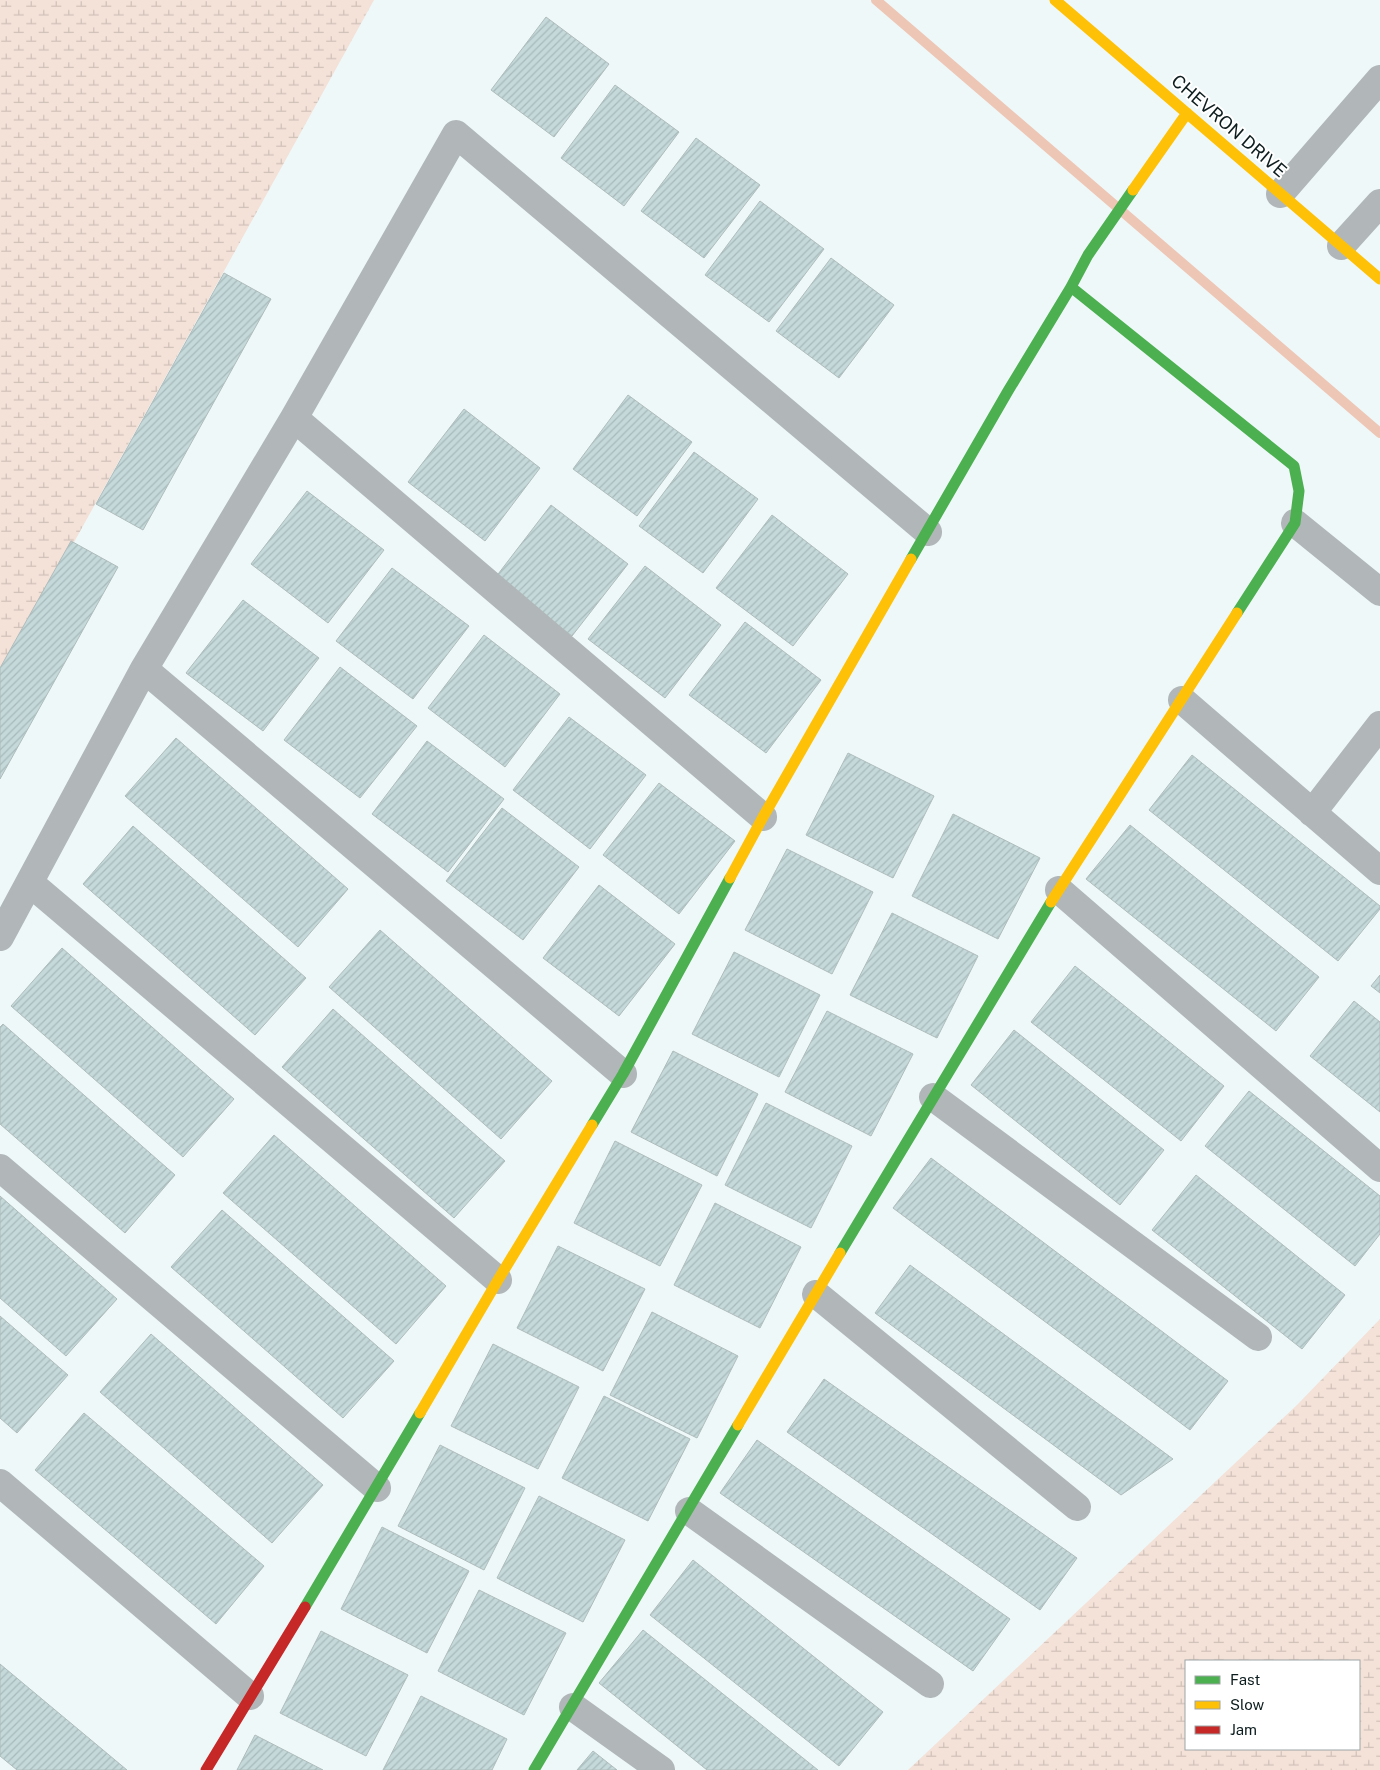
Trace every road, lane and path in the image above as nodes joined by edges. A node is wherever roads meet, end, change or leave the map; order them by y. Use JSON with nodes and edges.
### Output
{"nodes":[{"id":1,"x":1055,"y":0,"type":"edge"},
{"id":2,"x":1380,"y":79,"type":"edge"},
{"id":3,"x":1187,"y":113,"type":"junction"},
{"id":4,"x":1280,"y":194,"type":"junction"},
{"id":5,"x":1380,"y":203,"type":"edge"},
{"id":6,"x":1341,"y":246,"type":"junction"},
{"id":7,"x":1380,"y":279,"type":"edge"},
{"id":8,"x":1071,"y":287,"type":"junction"},
{"id":9,"x":294,"y":418,"type":"junction"},
{"id":10,"x":1295,"y":523,"type":"junction"},
{"id":11,"x":928,"y":532,"type":"junction"},
{"id":12,"x":1380,"y":592,"type":"edge"},
{"id":13,"x":144,"y":669,"type":"junction"},
{"id":14,"x":1182,"y":700,"type":"junction"},
{"id":15,"x":1380,"y":725,"type":"edge"},
{"id":16,"x":1312,"y":812,"type":"junction"},
{"id":17,"x":763,"y":817,"type":"junction"},
{"id":18,"x":1380,"y":871,"type":"edge"},
{"id":19,"x":30,"y":883,"type":"junction"},
{"id":20,"x":1059,"y":890,"type":"junction"},
{"id":21,"x":0,"y":937,"type":"edge"},
{"id":22,"x":623,"y":1074,"type":"junction"},
{"id":23,"x":933,"y":1097,"type":"junction"},
{"id":24,"x":0,"y":1168,"type":"edge"},
{"id":25,"x":1380,"y":1168,"type":"edge"},
{"id":26,"x":498,"y":1280,"type":"junction"},
{"id":27,"x":816,"y":1294,"type":"junction"},
{"id":28,"x":1258,"y":1337,"type":"dead end"},
{"id":29,"x":0,"y":1483,"type":"edge"},
{"id":30,"x":377,"y":1488,"type":"junction"},
{"id":31,"x":1077,"y":1507,"type":"dead end"},
{"id":32,"x":689,"y":1511,"type":"junction"},
{"id":33,"x":930,"y":1684,"type":"dead end"},
{"id":34,"x":250,"y":1696,"type":"junction"},
{"id":35,"x":572,"y":1706,"type":"junction"},
{"id":36,"x":206,"y":1770,"type":"edge"},
{"id":37,"x":534,"y":1770,"type":"edge"},
{"id":38,"x":661,"y":1770,"type":"edge"}],
"edges":[{"from":1,"to":3,"type":"street","name":"CHEVRON DRIVE"},
{"from":2,"to":4,"type":"street"},
{"from":3,"to":4,"type":"street","name":"CHEVRON DRIVE"},
{"from":3,"to":8,"type":"street"},
{"from":4,"to":6,"type":"street","name":"CHEVRON DRIVE"},
{"from":5,"to":6,"type":"street"},
{"from":6,"to":7,"type":"street","name":"CHEVRON DRIVE"},
{"from":8,"to":10,"type":"street"},
{"from":8,"to":11,"type":"street"},
{"from":9,"to":11,"type":"street"},
{"from":9,"to":13,"type":"street"},
{"from":9,"to":17,"type":"street"},
{"from":10,"to":12,"type":"street"},
{"from":10,"to":14,"type":"street"},
{"from":11,"to":17,"type":"street"},
{"from":13,"to":19,"type":"street"},
{"from":13,"to":22,"type":"street"},
{"from":14,"to":16,"type":"street"},
{"from":14,"to":20,"type":"street"},
{"from":15,"to":16,"type":"street"},
{"from":16,"to":18,"type":"street"},
{"from":17,"to":22,"type":"street"},
{"from":19,"to":21,"type":"street"},
{"from":19,"to":26,"type":"street"},
{"from":20,"to":23,"type":"street"},
{"from":20,"to":25,"type":"street"},
{"from":22,"to":26,"type":"street"},
{"from":23,"to":27,"type":"street"},
{"from":23,"to":28,"type":"street"},
{"from":24,"to":30,"type":"street"},
{"from":26,"to":30,"type":"street"},
{"from":27,"to":31,"type":"street"},
{"from":27,"to":32,"type":"street"},
{"from":29,"to":34,"type":"street"},
{"from":30,"to":34,"type":"street"},
{"from":32,"to":33,"type":"street"},
{"from":32,"to":35,"type":"street"},
{"from":34,"to":36,"type":"street"},
{"from":35,"to":37,"type":"street"},
{"from":35,"to":38,"type":"street"}]}
